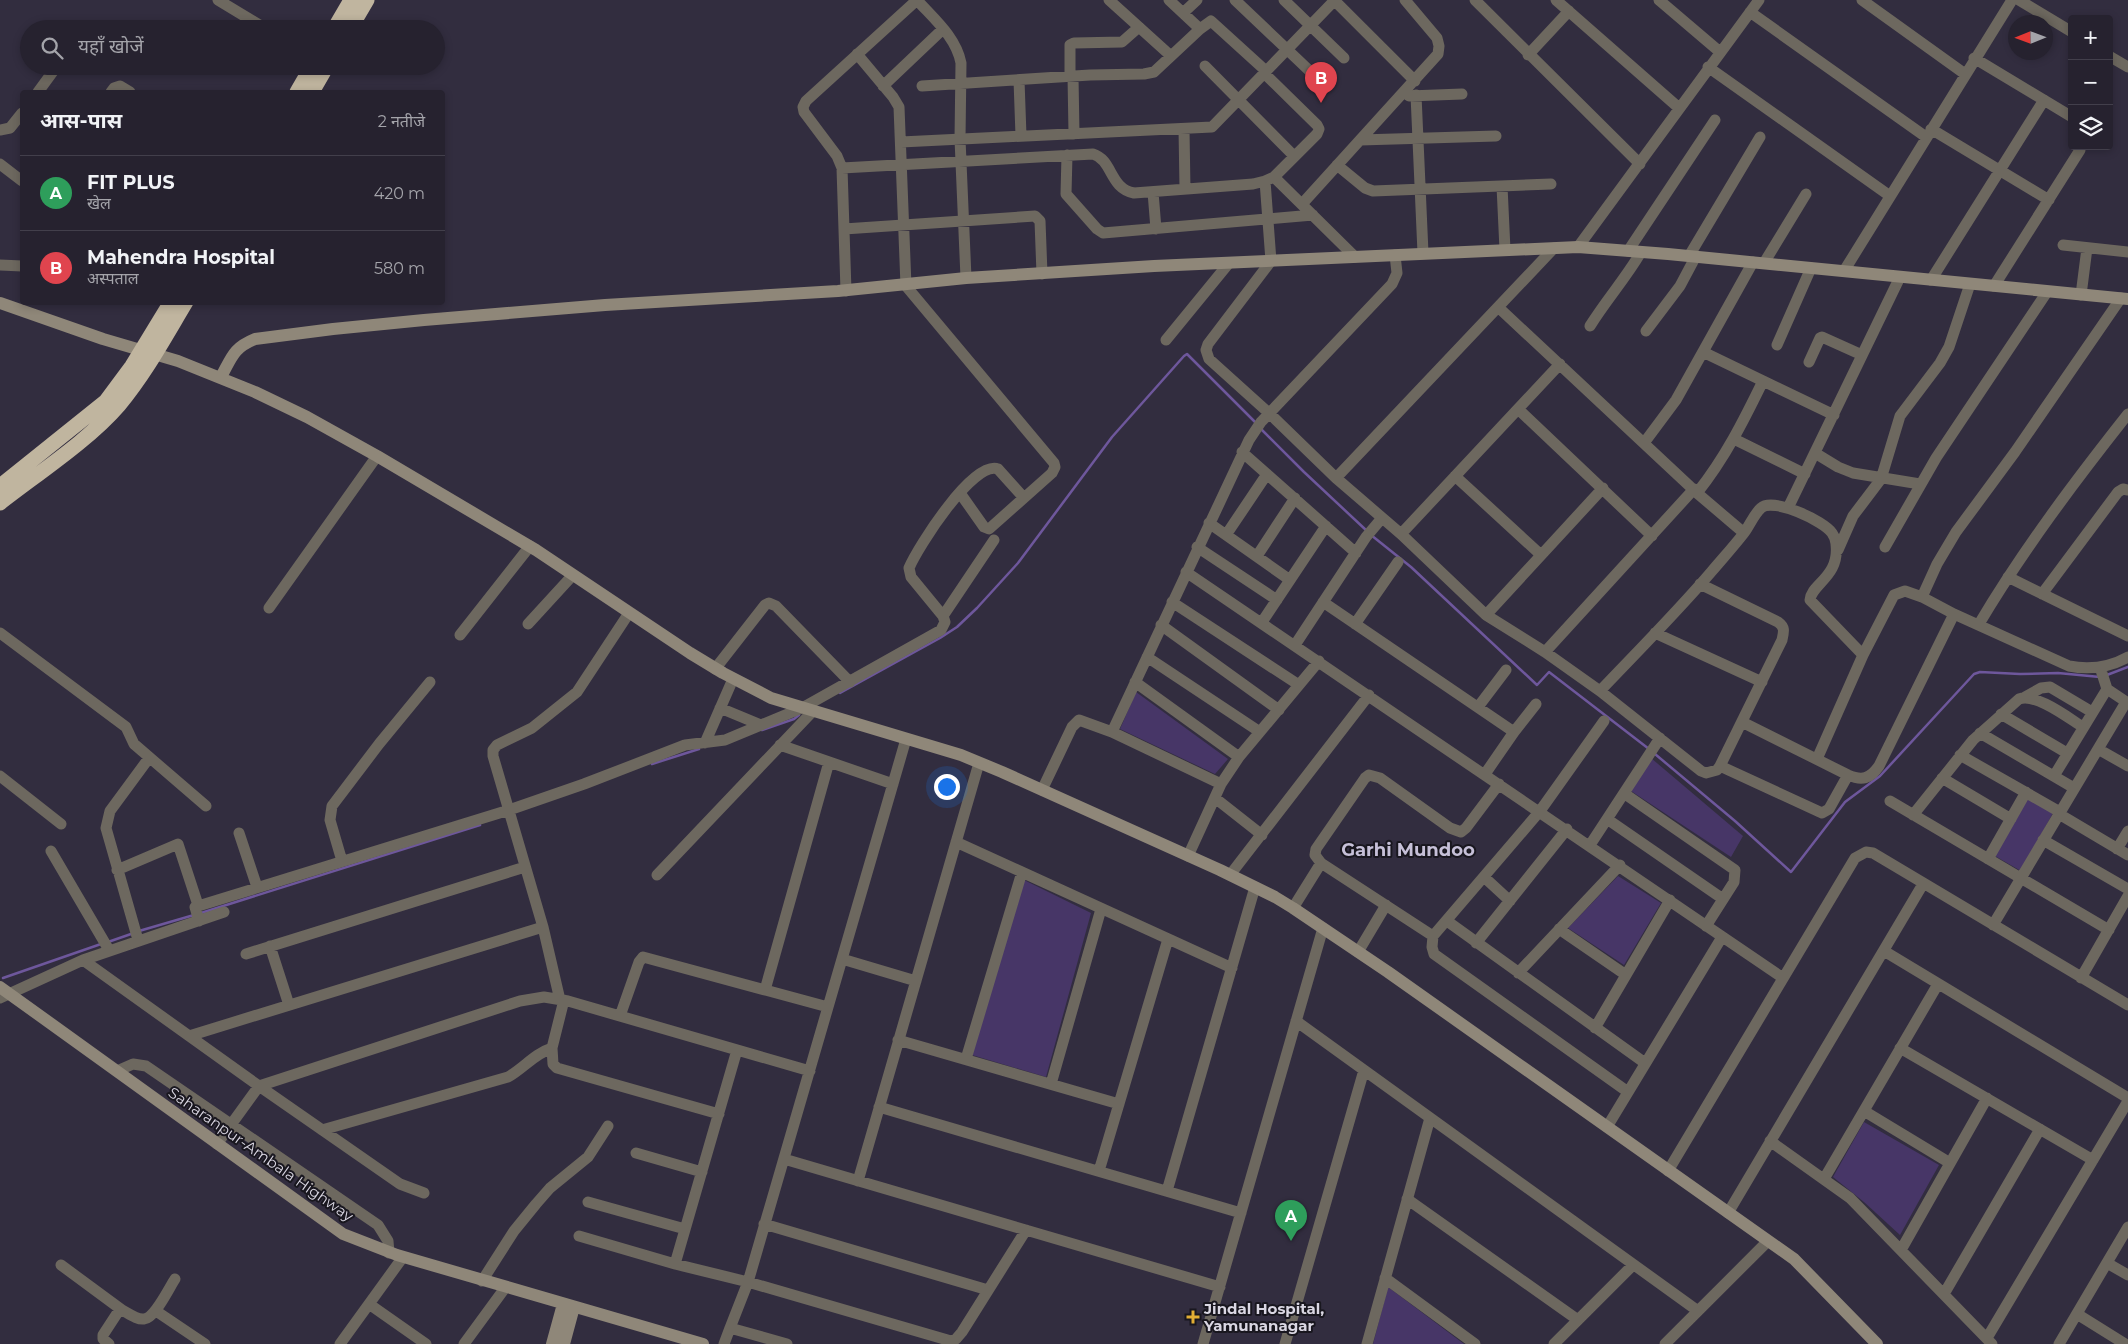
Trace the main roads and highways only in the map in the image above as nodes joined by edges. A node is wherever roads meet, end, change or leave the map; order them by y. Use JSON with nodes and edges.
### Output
{"nodes":[{"id":1,"x":351,"y":0,"type":"edge"},
{"id":2,"x":367,"y":0,"type":"edge"},
{"id":3,"x":339,"y":20,"type":"edge"},
{"id":4,"x":355,"y":20,"type":"edge"},
{"id":5,"x":307,"y":75,"type":"edge"},
{"id":6,"x":322,"y":75,"type":"edge"},
{"id":7,"x":298,"y":90,"type":"edge"},
{"id":8,"x":313,"y":90,"type":"edge"},
{"id":9,"x":171,"y":305,"type":"edge"},
{"id":10,"x":184,"y":305,"type":"edge"},
{"id":11,"x":149,"y":351,"type":"junction"},
{"id":12,"x":0,"y":486,"type":"edge"},
{"id":13,"x":0,"y":503,"type":"edge"}],
"edges":[{"from":1,"to":3,"type":"highway"},
{"from":2,"to":4,"type":"highway"},
{"from":5,"to":7,"type":"highway"},
{"from":6,"to":8,"type":"highway"},
{"from":9,"to":11,"type":"highway"},
{"from":10,"to":11,"type":"highway"},
{"from":11,"to":12,"type":"highway"},
{"from":11,"to":13,"type":"highway"}]}
